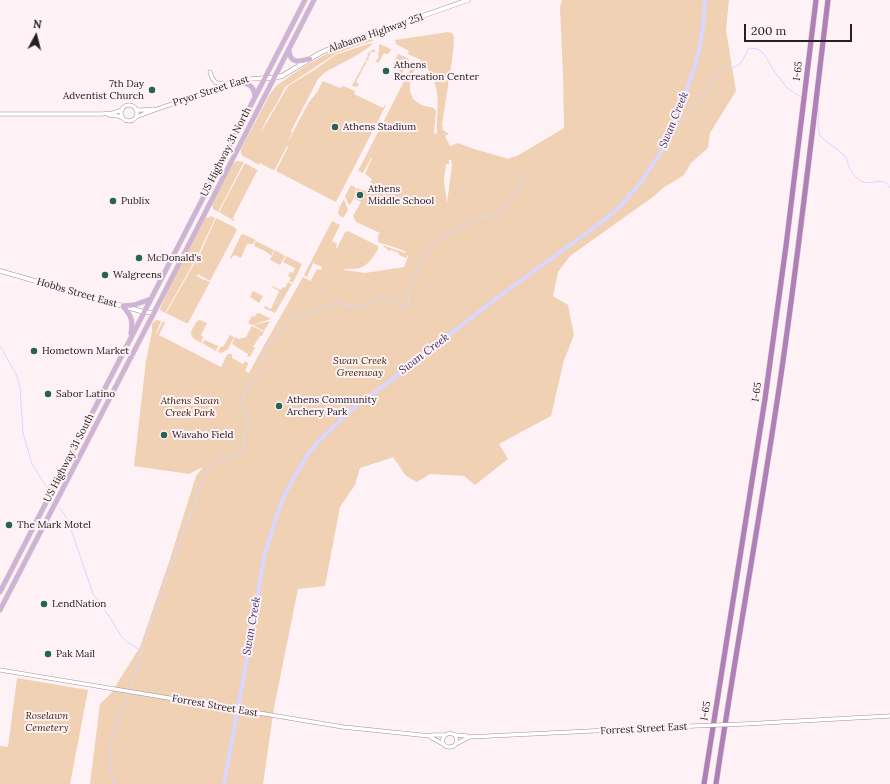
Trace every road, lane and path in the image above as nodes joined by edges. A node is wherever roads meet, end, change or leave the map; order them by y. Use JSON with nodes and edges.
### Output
{"nodes":[{"id":1,"x":304,"y":0,"type":"edge"},
{"id":2,"x":314,"y":0,"type":"edge"},
{"id":3,"x":468,"y":0,"type":"edge"},
{"id":4,"x":816,"y":0,"type":"edge"},
{"id":5,"x":828,"y":0,"type":"edge"},
{"id":6,"x":289,"y":51,"type":"junction"},
{"id":7,"x":310,"y":59,"type":"junction"},
{"id":8,"x":210,"y":72,"type":"dead end"},
{"id":9,"x":265,"y":78,"type":"junction"},
{"id":10,"x":274,"y":78,"type":"junction"},
{"id":11,"x":235,"y":83,"type":"junction"},
{"id":12,"x":255,"y":98,"type":"junction"},
{"id":13,"x":158,"y":109,"type":"junction"},
{"id":14,"x":122,"y":110,"type":"junction"},
{"id":15,"x":136,"y":110,"type":"junction"},
{"id":16,"x":0,"y":114,"type":"edge"},
{"id":17,"x":102,"y":114,"type":"junction"},
{"id":18,"x":136,"y":117,"type":"junction"},
{"id":19,"x":124,"y":119,"type":"junction"},
{"id":20,"x":0,"y":271,"type":"edge"},
{"id":21,"x":151,"y":299,"type":"junction"},
{"id":22,"x":123,"y":306,"type":"junction"},
{"id":23,"x":144,"y":312,"type":"junction"},
{"id":24,"x":154,"y":313,"type":"junction"},
{"id":25,"x":130,"y":338,"type":"junction"},
{"id":26,"x":0,"y":592,"type":"edge"},
{"id":27,"x":0,"y":610,"type":"edge"},
{"id":28,"x":0,"y":670,"type":"edge"},
{"id":29,"x":890,"y":716,"type":"edge"},
{"id":30,"x":445,"y":735,"type":"junction"},
{"id":31,"x":455,"y":735,"type":"junction"},
{"id":32,"x":430,"y":736,"type":"junction"},
{"id":33,"x":469,"y":737,"type":"junction"},
{"id":34,"x":443,"y":744,"type":"junction"},
{"id":35,"x":456,"y":744,"type":"junction"},
{"id":36,"x":704,"y":784,"type":"edge"},
{"id":37,"x":716,"y":784,"type":"edge"}],
"edges":[{"from":1,"to":9,"type":"main road","name":"US Highway 31 North"},
{"from":2,"to":6,"type":"main road","name":"US Highway 31 North"},
{"from":3,"to":7,"type":"main road","name":"Alabama Highway 251"},
{"from":4,"to":36,"type":"highway","name":"I-65"},
{"from":5,"to":37,"type":"highway"},
{"from":6,"to":7,"type":"main road"},
{"from":6,"to":10,"type":"main road","name":"US Highway 31 North"},
{"from":7,"to":10,"type":"main road","name":"Alabama Highway 251"},
{"from":8,"to":11,"type":"street"},
{"from":9,"to":10,"type":"main road","name":"Alabama Highway 251"},
{"from":9,"to":11,"type":"street","name":"Pryor Street East"},
{"from":9,"to":12,"type":"main road","name":"US Highway 31 North"},
{"from":10,"to":24,"type":"main road","name":"US Highway 31 North"},
{"from":11,"to":12,"type":"main road"},
{"from":11,"to":13,"type":"street","name":"Pryor Street East"},
{"from":12,"to":21,"type":"main road","name":"US Highway 31 North"},
{"from":13,"to":15,"type":"street","name":"Pryor Street East"},
{"from":13,"to":18,"type":"street","name":"Pryor Street East"},
{"from":14,"to":15,"type":"street"},
{"from":14,"to":17,"type":"street"},
{"from":14,"to":19,"type":"street"},
{"from":15,"to":18,"type":"street"},
{"from":16,"to":17,"type":"street"},
{"from":17,"to":19,"type":"street"},
{"from":18,"to":19,"type":"street"},
{"from":20,"to":22,"type":"main road","name":"Hobbs Street East"},
{"from":21,"to":22,"type":"main road"},
{"from":21,"to":23,"type":"main road","name":"US Highway 31 North"},
{"from":22,"to":23,"type":"main road","name":"Hobbs Street East"},
{"from":22,"to":25,"type":"main road"},
{"from":23,"to":24,"type":"main road","name":"Hobbs Street East"},
{"from":23,"to":25,"type":"main road","name":"US Highway 31 South"},
{"from":24,"to":27,"type":"main road","name":"US Highway 31 South"},
{"from":25,"to":26,"type":"main road","name":"US Highway 31 South"},
{"from":28,"to":32,"type":"street","name":"Forrest Street East"},
{"from":29,"to":33,"type":"street","name":"Forrest Street East","bridge":true},
{"from":30,"to":31,"type":"street"},
{"from":30,"to":32,"type":"street","name":"Forrest Street East"},
{"from":30,"to":34,"type":"street"},
{"from":31,"to":33,"type":"street","name":"Forrest Street East"},
{"from":31,"to":35,"type":"street"},
{"from":32,"to":34,"type":"street","name":"Forrest Street East"},
{"from":33,"to":35,"type":"street","name":"Forrest Street East"},
{"from":34,"to":35,"type":"street"}]}
